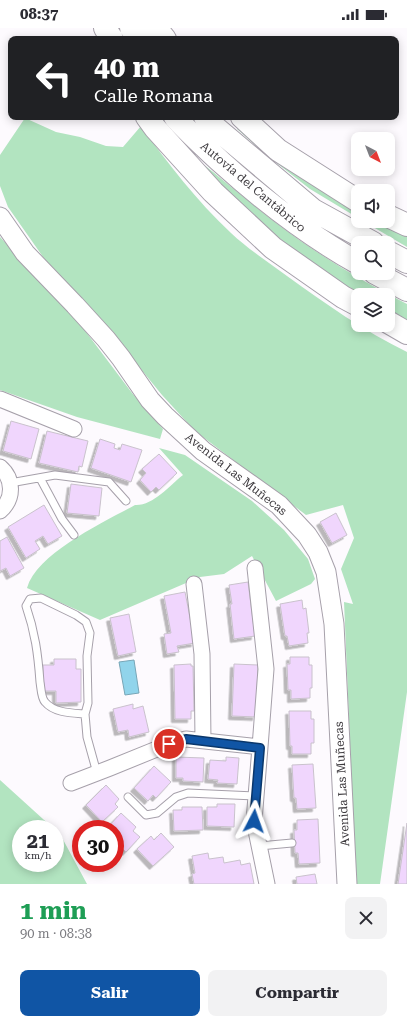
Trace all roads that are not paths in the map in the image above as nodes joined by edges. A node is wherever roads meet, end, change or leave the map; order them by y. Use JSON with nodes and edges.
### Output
{"nodes":[{"id":1,"x":130,"y":28,"type":"edge"},
{"id":2,"x":156,"y":28,"type":"edge"},
{"id":3,"x":137,"y":36,"type":"edge"},
{"id":4,"x":163,"y":36,"type":"edge"},
{"id":5,"x":149,"y":120,"type":"edge"},
{"id":6,"x":178,"y":120,"type":"edge"},
{"id":7,"x":208,"y":120,"type":"edge"},
{"id":8,"x":245,"y":120,"type":"edge"},
{"id":9,"x":351,"y":197,"type":"edge"},
{"id":10,"x":0,"y":216,"type":"edge"},
{"id":11,"x":395,"y":219,"type":"edge"},
{"id":12,"x":407,"y":225,"type":"edge"},
{"id":13,"x":360,"y":236,"type":"edge"},
{"id":14,"x":395,"y":256,"type":"edge"},
{"id":15,"x":351,"y":259,"type":"edge"},
{"id":16,"x":407,"y":262,"type":"edge"},
{"id":17,"x":388,"y":280,"type":"edge"},
{"id":18,"x":407,"y":290,"type":"edge"},
{"id":19,"x":351,"y":301,"type":"edge"},
{"id":20,"x":395,"y":326,"type":"edge"},
{"id":21,"x":407,"y":333,"type":"edge"},
{"id":22,"x":0,"y":399,"type":"edge"},
{"id":23,"x":74,"y":429,"type":"dead end"},
{"id":24,"x":0,"y":467,"type":"edge"},
{"id":25,"x":40,"y":478,"type":"junction"},
{"id":26,"x":10,"y":483,"type":"junction"},
{"id":27,"x":126,"y":501,"type":"dead end"},
{"id":28,"x":0,"y":510,"type":"edge"},
{"id":29,"x":74,"y":535,"type":"dead end"},
{"id":30,"x":255,"y":568,"type":"dead end"},
{"id":31,"x":194,"y":584,"type":"dead end"},
{"id":32,"x":85,"y":714,"type":"junction"},
{"id":33,"x":202,"y":741,"type":"junction"},
{"id":34,"x":260,"y":748,"type":"junction"},
{"id":35,"x":97,"y":773,"type":"junction"},
{"id":36,"x":71,"y":783,"type":"dead end"},
{"id":37,"x":255,"y":796,"type":"junction"},
{"id":38,"x":128,"y":797,"type":"dead end"},
{"id":39,"x":292,"y":842,"type":"dead end"},
{"id":40,"x":259,"y":846,"type":"junction"},
{"id":41,"x":267,"y":884,"type":"edge"},
{"id":42,"x":347,"y":884,"type":"edge"}],
"edges":[{"from":1,"to":3,"type":"highway"},
{"from":2,"to":4,"type":"highway"},
{"from":5,"to":19,"type":"highway"},
{"from":6,"to":15,"type":"highway","name":"Autovía del Cantábrico"},
{"from":7,"to":13,"type":"highway","name":"Autovía del Cantábrico"},
{"from":8,"to":9,"type":"highway"},
{"from":10,"to":42,"type":"street","name":"Avenida Las Muñecas"},
{"from":11,"to":12,"type":"highway"},
{"from":14,"to":16,"type":"highway"},
{"from":17,"to":18,"type":"highway"},
{"from":20,"to":21,"type":"highway"},
{"from":22,"to":23,"type":"street"},
{"from":24,"to":26,"type":"street"},
{"from":25,"to":26,"type":"lane"},
{"from":25,"to":27,"type":"lane"},
{"from":25,"to":29,"type":"lane"},
{"from":26,"to":28,"type":"street"},
{"from":30,"to":34,"type":"street"},
{"from":31,"to":33,"type":"street"},
{"from":32,"to":32,"type":"lane"},
{"from":32,"to":35,"type":"lane"},
{"from":33,"to":34,"type":"street"},
{"from":33,"to":35,"type":"street"},
{"from":34,"to":37,"type":"street"},
{"from":35,"to":36,"type":"street"},
{"from":37,"to":38,"type":"lane"},
{"from":37,"to":40,"type":"street"},
{"from":39,"to":40,"type":"lane"},
{"from":40,"to":41,"type":"street"}]}
